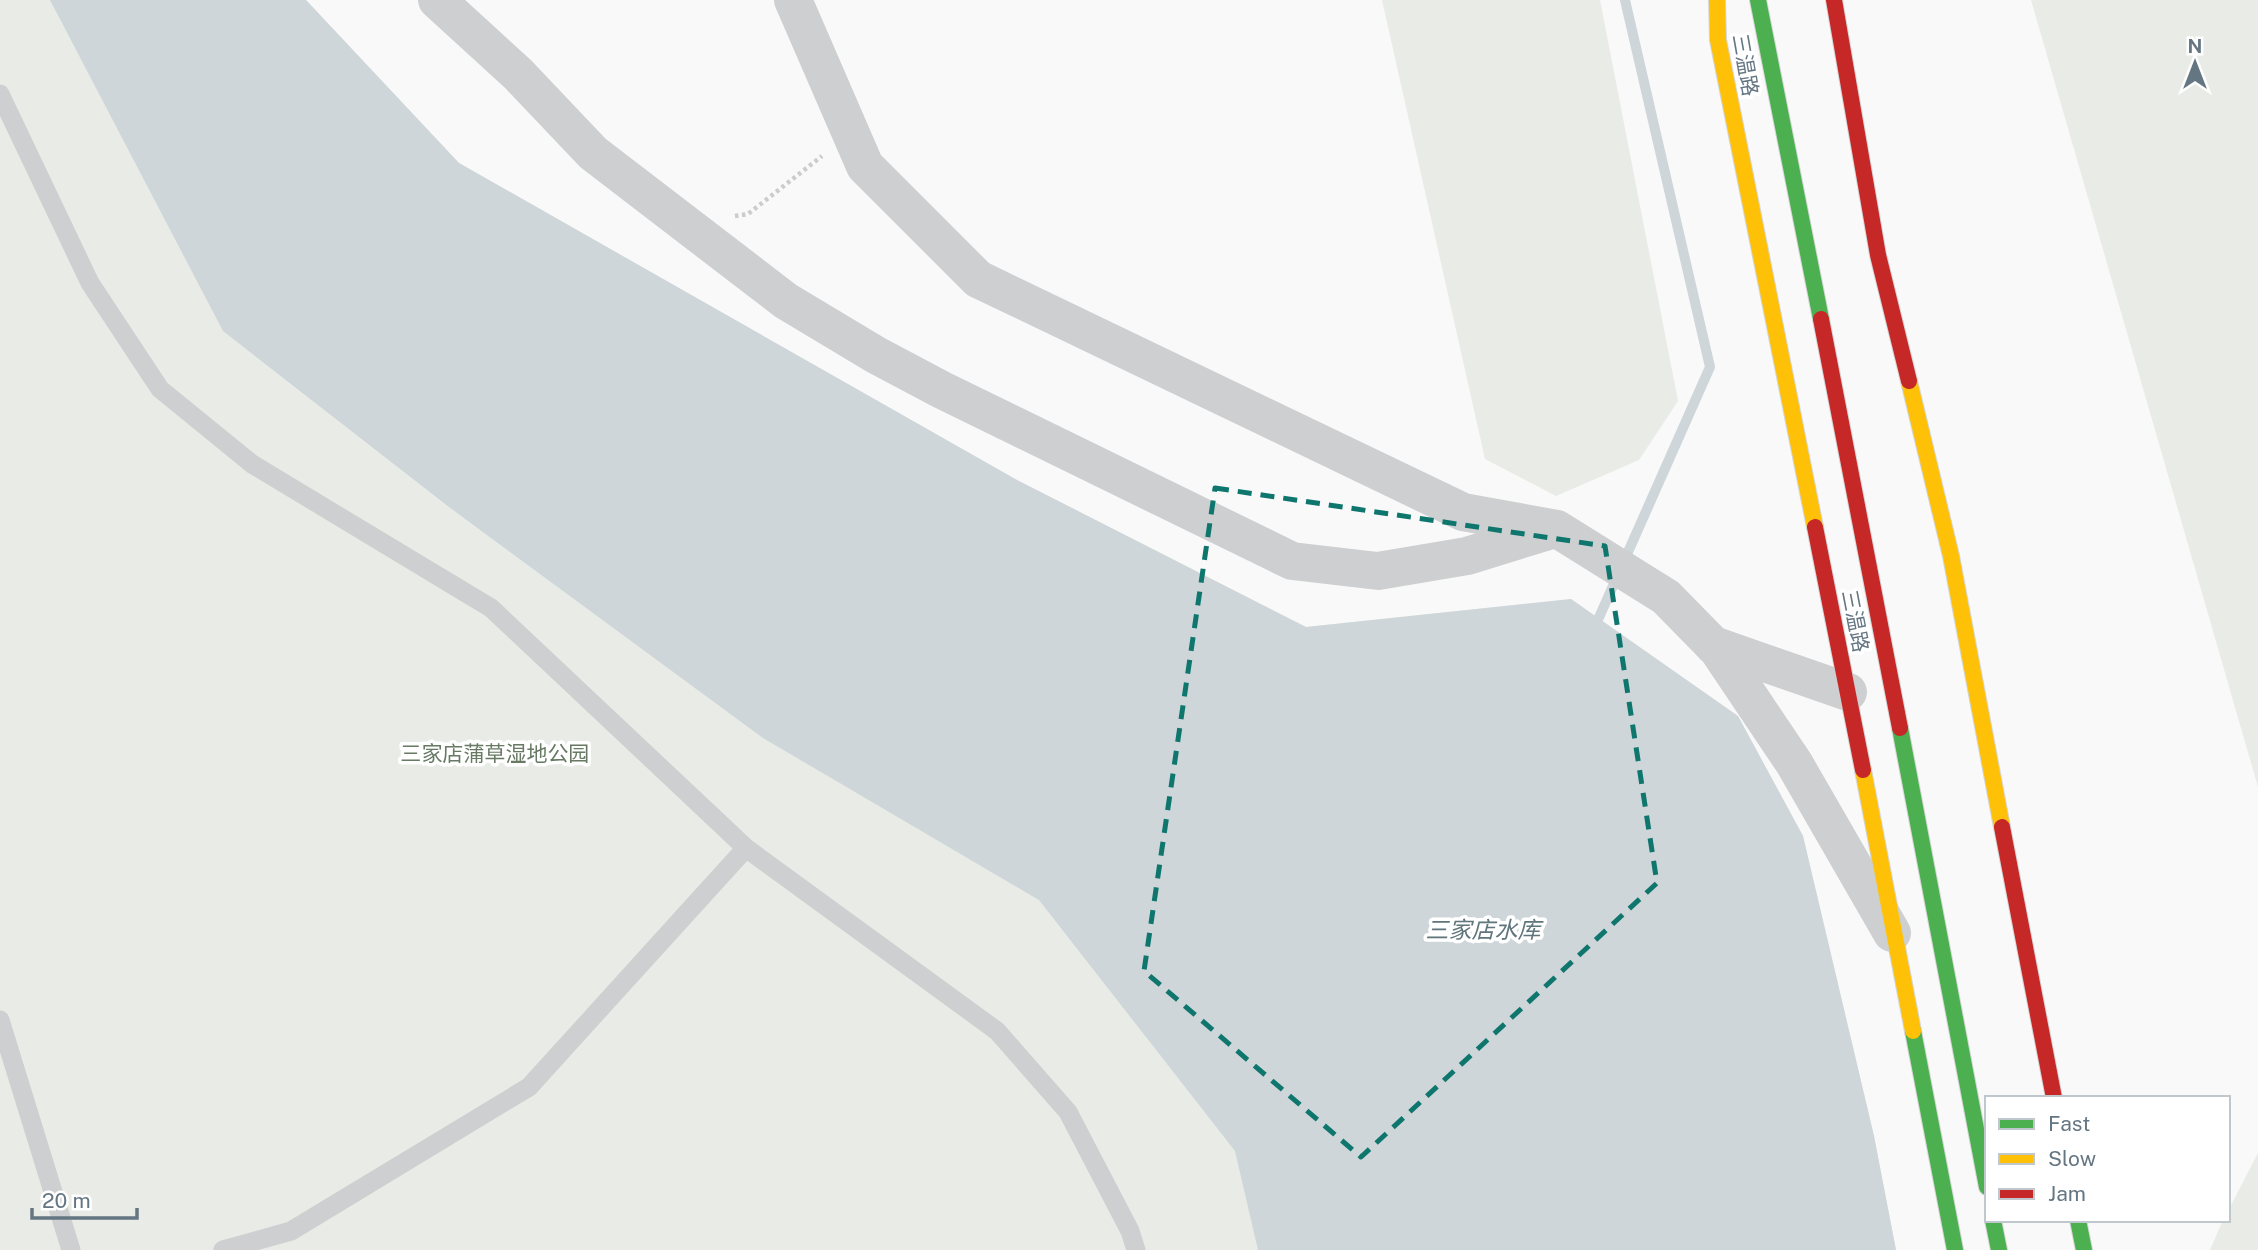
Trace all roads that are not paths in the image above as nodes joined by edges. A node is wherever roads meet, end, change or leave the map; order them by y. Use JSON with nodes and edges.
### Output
{"nodes":[{"id":1,"x":437,"y":0,"type":"edge"},
{"id":2,"x":793,"y":0,"type":"edge"},
{"id":3,"x":1717,"y":0,"type":"edge"},
{"id":4,"x":1758,"y":0,"type":"edge"},
{"id":5,"x":1834,"y":0,"type":"edge"},
{"id":6,"x":1842,"y":0,"type":"edge"},
{"id":7,"x":0,"y":94,"type":"edge"},
{"id":8,"x":1557,"y":529,"type":"junction"},
{"id":9,"x":1951,"y":556,"type":"junction"},
{"id":10,"x":1713,"y":645,"type":"junction"},
{"id":11,"x":1848,"y":692,"type":"junction"},
{"id":12,"x":746,"y":848,"type":"junction"},
{"id":13,"x":1896,"y":939,"type":"junction"},
{"id":14,"x":0,"y":1020,"type":"edge"},
{"id":15,"x":2054,"y":1096,"type":"edge"},
{"id":16,"x":1985,"y":1176,"type":"edge"},
{"id":17,"x":1993,"y":1222,"type":"edge"},
{"id":18,"x":2078,"y":1222,"type":"edge"},
{"id":19,"x":71,"y":1250,"type":"edge"},
{"id":20,"x":223,"y":1250,"type":"edge"},
{"id":21,"x":1136,"y":1250,"type":"edge"},
{"id":22,"x":1955,"y":1250,"type":"edge"},
{"id":23,"x":1999,"y":1250,"type":"edge"},
{"id":24,"x":2084,"y":1250,"type":"edge"}],
"edges":[{"from":1,"to":8,"type":"street"},
{"from":2,"to":8,"type":"street"},
{"from":3,"to":11,"type":"highway","name":"三温路"},
{"from":4,"to":16,"type":"highway"},
{"from":5,"to":9,"type":"highway"},
{"from":6,"to":9,"type":"highway"},
{"from":7,"to":12,"type":"lane"},
{"from":8,"to":10,"type":"street"},
{"from":9,"to":15,"type":"highway"},
{"from":10,"to":11,"type":"street"},
{"from":10,"to":13,"type":"street"},
{"from":11,"to":13,"type":"highway","name":"三温路"},
{"from":12,"to":20,"type":"lane"},
{"from":12,"to":21,"type":"lane"},
{"from":13,"to":22,"type":"highway","name":"三温路"},
{"from":14,"to":19,"type":"lane"},
{"from":17,"to":23,"type":"highway"},
{"from":18,"to":24,"type":"highway"}]}
